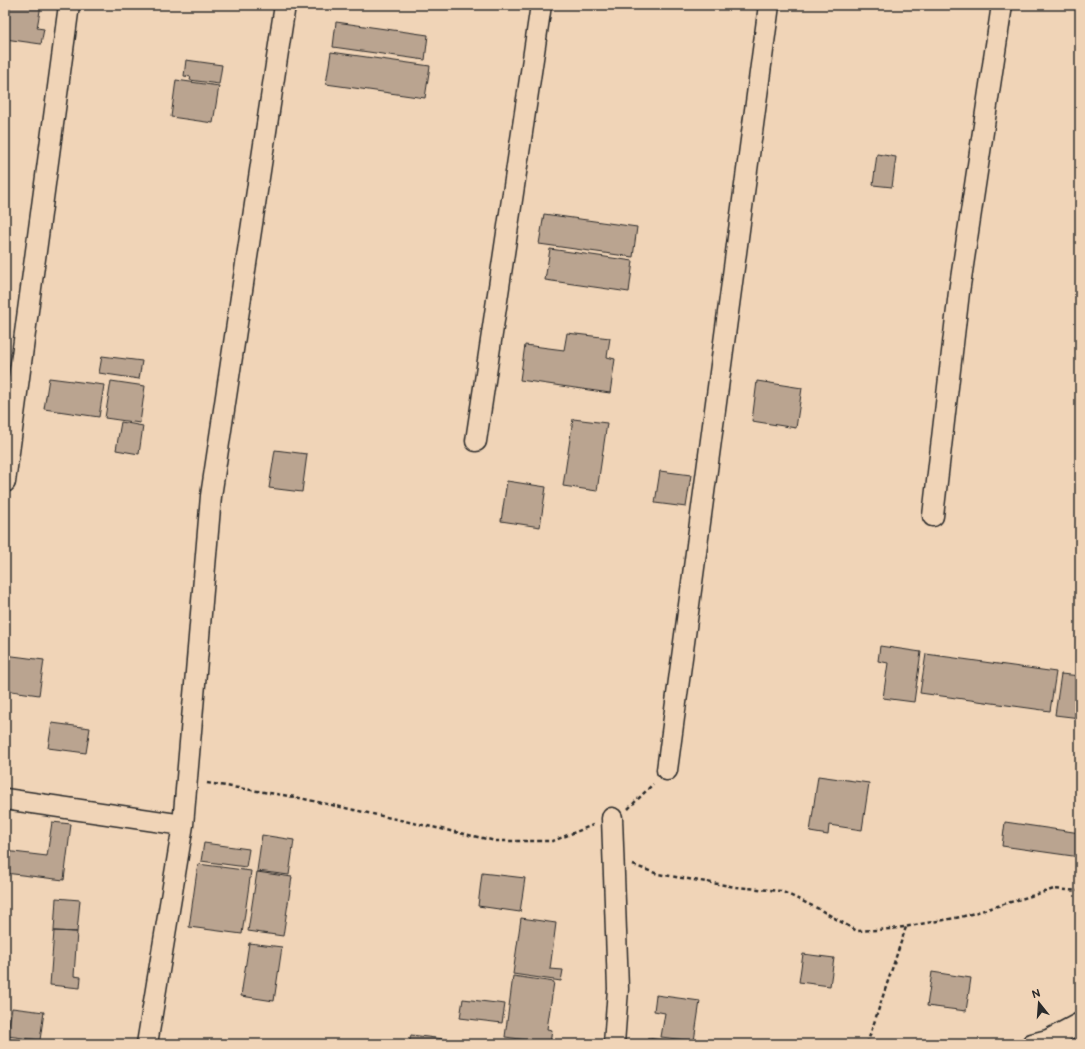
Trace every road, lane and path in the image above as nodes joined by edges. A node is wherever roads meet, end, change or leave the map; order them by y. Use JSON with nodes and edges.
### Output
{"nodes":[{"id":1,"x":70,"y":5,"type":"edge"},
{"id":2,"x":285,"y":5,"type":"edge"},
{"id":3,"x":541,"y":5,"type":"edge"},
{"id":4,"x":769,"y":5,"type":"edge"},
{"id":5,"x":1002,"y":5,"type":"edge"},
{"id":6,"x":476,"y":441,"type":"dead end"},
{"id":7,"x":5,"y":482,"type":"edge"},
{"id":8,"x":933,"y":516,"type":"dead end"},
{"id":9,"x":667,"y":770,"type":"joint"},
{"id":10,"x":187,"y":780,"type":"junction"},
{"id":11,"x":5,"y":799,"type":"edge"},
{"id":12,"x":612,"y":818,"type":"junction"},
{"id":13,"x":183,"y":825,"type":"junction"},
{"id":14,"x":614,"y":857,"type":"junction"},
{"id":15,"x":1080,"y":891,"type":"edge"},
{"id":16,"x":906,"y":926,"type":"junction"},
{"id":17,"x":1080,"y":1024,"type":"edge"},
{"id":18,"x":146,"y":1044,"type":"edge"},
{"id":19,"x":614,"y":1044,"type":"edge"},
{"id":20,"x":866,"y":1044,"type":"edge"},
{"id":21,"x":1032,"y":1044,"type":"edge"}],
"edges":[{"from":1,"to":7,"type":"street"},
{"from":2,"to":10,"type":"street"},
{"from":3,"to":6,"type":"street"},
{"from":4,"to":9,"type":"street"},
{"from":5,"to":8,"type":"street"},
{"from":9,"to":12,"type":"path"},
{"from":10,"to":12,"type":"path"},
{"from":10,"to":13,"type":"street"},
{"from":11,"to":13,"type":"street"},
{"from":12,"to":14,"type":"street"},
{"from":13,"to":18,"type":"street"},
{"from":14,"to":16,"type":"path"},
{"from":14,"to":19,"type":"street"},
{"from":15,"to":16,"type":"path"},
{"from":16,"to":20,"type":"path"},
{"from":17,"to":21,"type":"street"}]}
